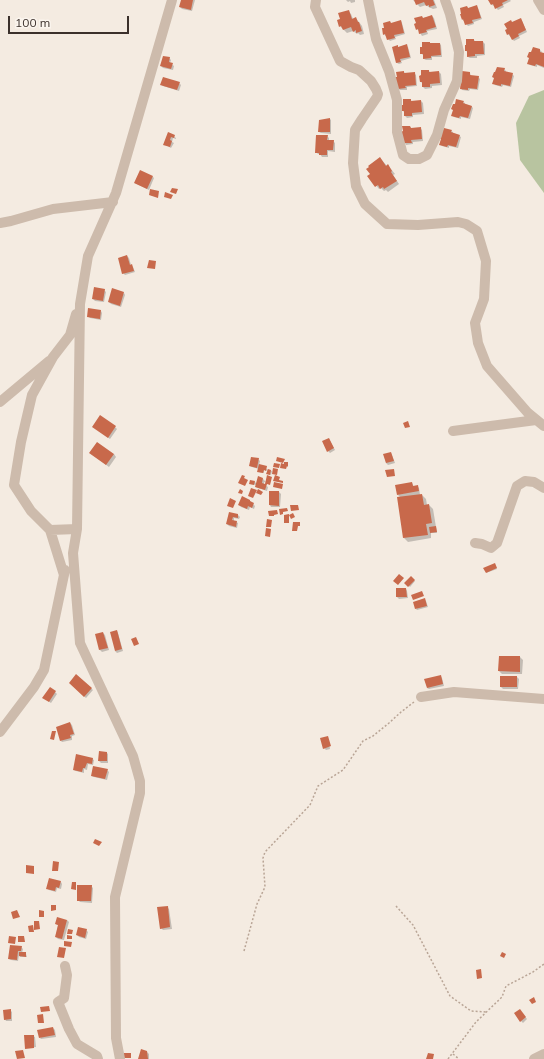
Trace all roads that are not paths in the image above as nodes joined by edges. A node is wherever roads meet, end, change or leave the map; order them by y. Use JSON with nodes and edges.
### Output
{"nodes":[{"id":1,"x":172,"y":0,"type":"edge"},
{"id":2,"x":316,"y":0,"type":"edge"},
{"id":3,"x":368,"y":0,"type":"edge"},
{"id":4,"x":445,"y":0,"type":"edge"},
{"id":5,"x":538,"y":0,"type":"edge"},
{"id":6,"x":544,"y":10,"type":"edge"},
{"id":7,"x":112,"y":202,"type":"junction"},
{"id":8,"x":0,"y":223,"type":"edge"},
{"id":9,"x":80,"y":304,"type":"junction"},
{"id":10,"x":53,"y":357,"type":"junction"},
{"id":11,"x":0,"y":402,"type":"edge"},
{"id":12,"x":540,"y":423,"type":"edge"},
{"id":13,"x":453,"y":432,"type":"dead end"},
{"id":14,"x":544,"y":488,"type":"edge"},
{"id":15,"x":77,"y":529,"type":"junction"},
{"id":16,"x":50,"y":530,"type":"junction"},
{"id":17,"x":475,"y":543,"type":"dead end"},
{"id":18,"x":73,"y":553,"type":"junction"},
{"id":19,"x":64,"y":575,"type":"junction"},
{"id":20,"x":421,"y":697,"type":"road end"},
{"id":21,"x":544,"y":699,"type":"edge"},
{"id":22,"x":0,"y":732,"type":"edge"},
{"id":23,"x":65,"y":966,"type":"dead end"},
{"id":24,"x":544,"y":1054,"type":"edge"},
{"id":25,"x":98,"y":1059,"type":"edge"},
{"id":26,"x":120,"y":1059,"type":"edge"},
{"id":27,"x":534,"y":1059,"type":"edge"}],
"edges":[{"from":1,"to":7,"type":"street"},
{"from":2,"to":12,"type":"street"},
{"from":3,"to":4,"type":"street"},
{"from":5,"to":6,"type":"street"},
{"from":7,"to":8,"type":"street"},
{"from":7,"to":9,"type":"street"},
{"from":9,"to":10,"type":"street"},
{"from":9,"to":15,"type":"street"},
{"from":10,"to":11,"type":"street"},
{"from":10,"to":16,"type":"street"},
{"from":12,"to":13,"type":"street"},
{"from":14,"to":17,"type":"street"},
{"from":15,"to":16,"type":"street"},
{"from":15,"to":18,"type":"street"},
{"from":16,"to":19,"type":"street"},
{"from":18,"to":19,"type":"street"},
{"from":18,"to":26,"type":"street"},
{"from":19,"to":22,"type":"street"},
{"from":20,"to":21,"type":"street"},
{"from":23,"to":25,"type":"street"},
{"from":24,"to":27,"type":"street"}]}
